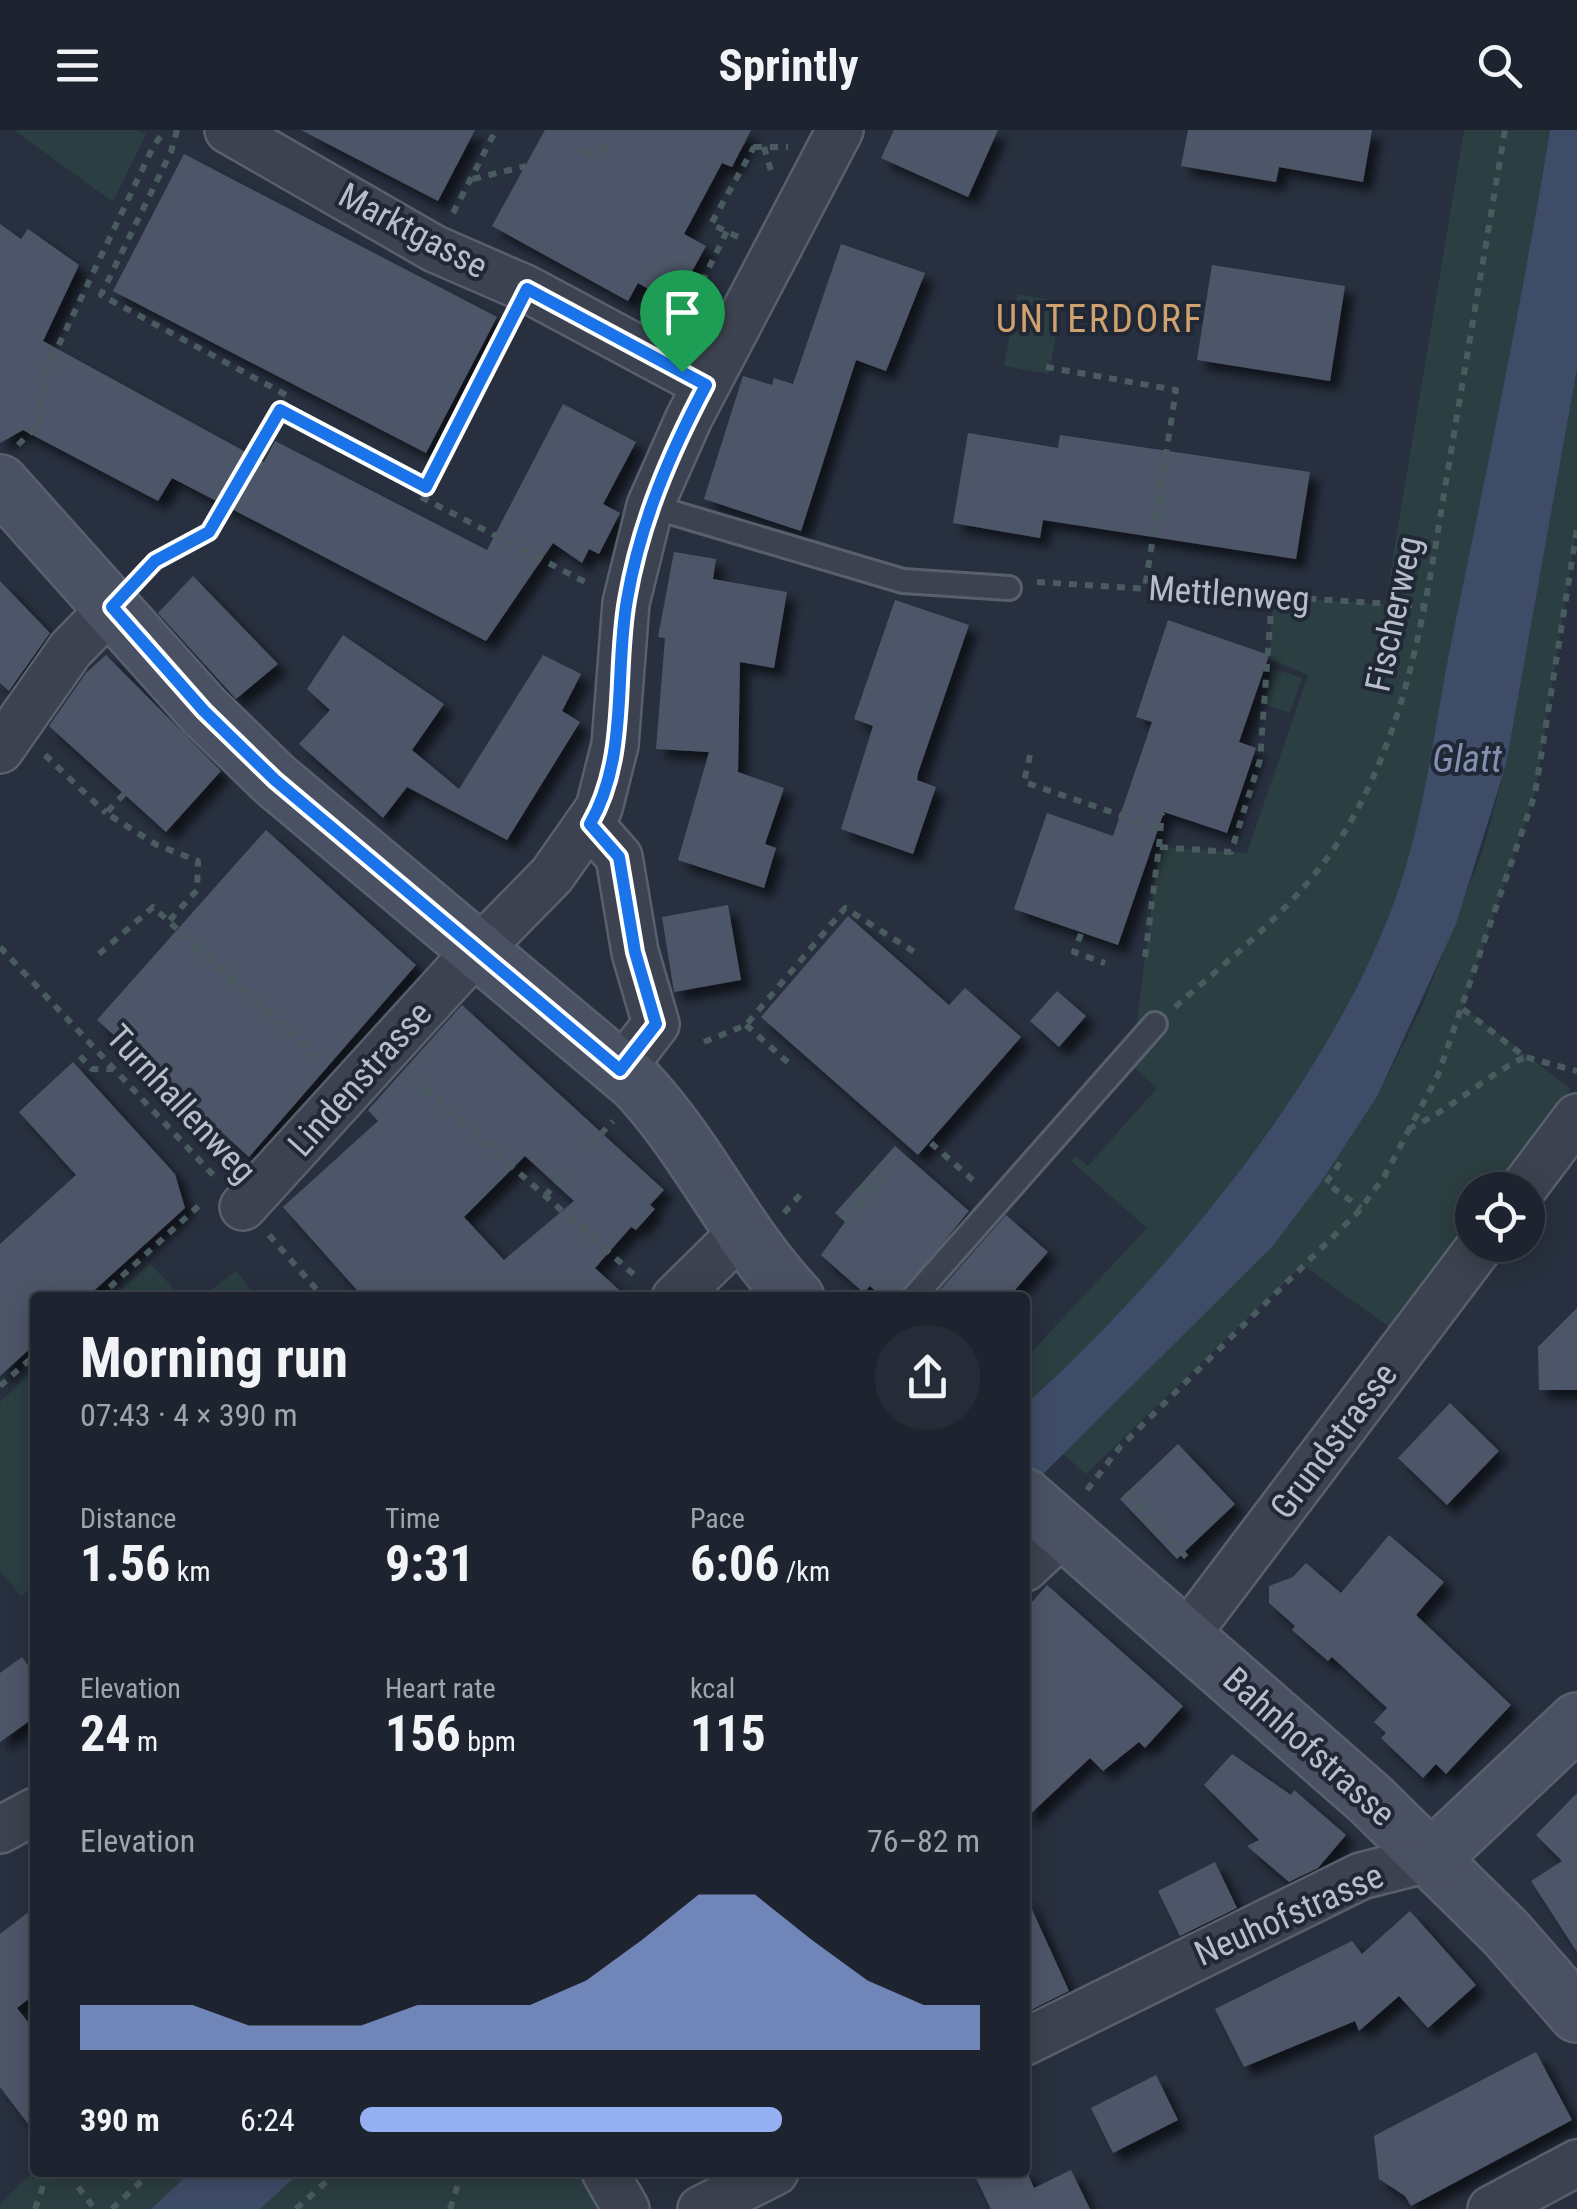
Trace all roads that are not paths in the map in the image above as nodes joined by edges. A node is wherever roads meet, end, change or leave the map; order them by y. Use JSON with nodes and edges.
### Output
{"nodes":[{"id":1,"x":228,"y":130,"type":"edge"},
{"id":2,"x":840,"y":130,"type":"edge"},
{"id":3,"x":694,"y":378,"type":"junction"},
{"id":4,"x":6,"y":467,"type":"edge"},
{"id":5,"x":650,"y":506,"type":"junction"},
{"id":6,"x":1009,"y":588,"type":"dead end"},
{"id":7,"x":112,"y":607,"type":"junction"},
{"id":8,"x":7,"y":737,"type":"edge"},
{"id":9,"x":590,"y":824,"type":"junction"},
{"id":10,"x":478,"y":951,"type":"junction"},
{"id":11,"x":1155,"y":1024,"type":"road end"},
{"id":12,"x":654,"y":1061,"type":"junction"},
{"id":13,"x":1577,"y":1117,"type":"edge"},
{"id":14,"x":1536,"y":1172,"type":"edge"},
{"id":15,"x":233,"y":1196,"type":"road end"},
{"id":16,"x":742,"y":1232,"type":"junction"},
{"id":17,"x":1468,"y":1262,"type":"edge"},
{"id":18,"x":659,"y":1290,"type":"edge"},
{"id":19,"x":791,"y":1292,"type":"edge"},
{"id":20,"x":918,"y":1292,"type":"edge"},
{"id":21,"x":1042,"y":1512,"type":"edge"},
{"id":22,"x":1030,"y":1563,"type":"edge"},
{"id":23,"x":1185,"y":1637,"type":"junction"},
{"id":24,"x":1577,"y":1722,"type":"edge"},
{"id":25,"x":30,"y":1815,"type":"edge"},
{"id":26,"x":0,"y":1830,"type":"edge"},
{"id":27,"x":1432,"y":1858,"type":"junction"},
{"id":28,"x":1577,"y":2014,"type":"edge"},
{"id":29,"x":1030,"y":2040,"type":"edge"},
{"id":30,"x":1577,"y":2163,"type":"edge"},
{"id":31,"x":608,"y":2177,"type":"edge"},
{"id":32,"x":765,"y":2177,"type":"edge"},
{"id":33,"x":626,"y":2209,"type":"edge"},
{"id":34,"x":701,"y":2209,"type":"edge"},
{"id":35,"x":1492,"y":2209,"type":"edge"}],
"edges":[{"from":1,"to":3,"type":"street","name":"Marktgasse"},
{"from":2,"to":3,"type":"street","name":"Lindenstrasse"},
{"from":3,"to":5,"type":"street","name":"Lindenstrasse"},
{"from":4,"to":7,"type":"street"},
{"from":5,"to":6,"type":"lane"},
{"from":5,"to":9,"type":"street","name":"Lindenstrasse"},
{"from":7,"to":8,"type":"street"},
{"from":7,"to":10,"type":"street"},
{"from":9,"to":10,"type":"street","name":"Lindenstrasse"},
{"from":9,"to":12,"type":"street"},
{"from":10,"to":12,"type":"street"},
{"from":10,"to":15,"type":"street","name":"Lindenstrasse"},
{"from":11,"to":20,"type":"lane"},
{"from":12,"to":16,"type":"street"},
{"from":13,"to":14,"type":"street"},
{"from":16,"to":18,"type":"street"},
{"from":16,"to":19,"type":"street"},
{"from":17,"to":23,"type":"street","name":"Grundstrasse"},
{"from":21,"to":22,"type":"street"},
{"from":21,"to":23,"type":"street","name":"Bahnhofstrasse"},
{"from":23,"to":27,"type":"street","name":"Bahnhofstrasse"},
{"from":24,"to":27,"type":"street","name":"Neuhofstrasse"},
{"from":25,"to":26,"type":"street"},
{"from":27,"to":28,"type":"street","name":"Bahnhofstrasse"},
{"from":27,"to":29,"type":"street","name":"Neuhofstrasse"},
{"from":30,"to":35,"type":"street"},
{"from":31,"to":33,"type":"street"},
{"from":32,"to":34,"type":"street"}]}
